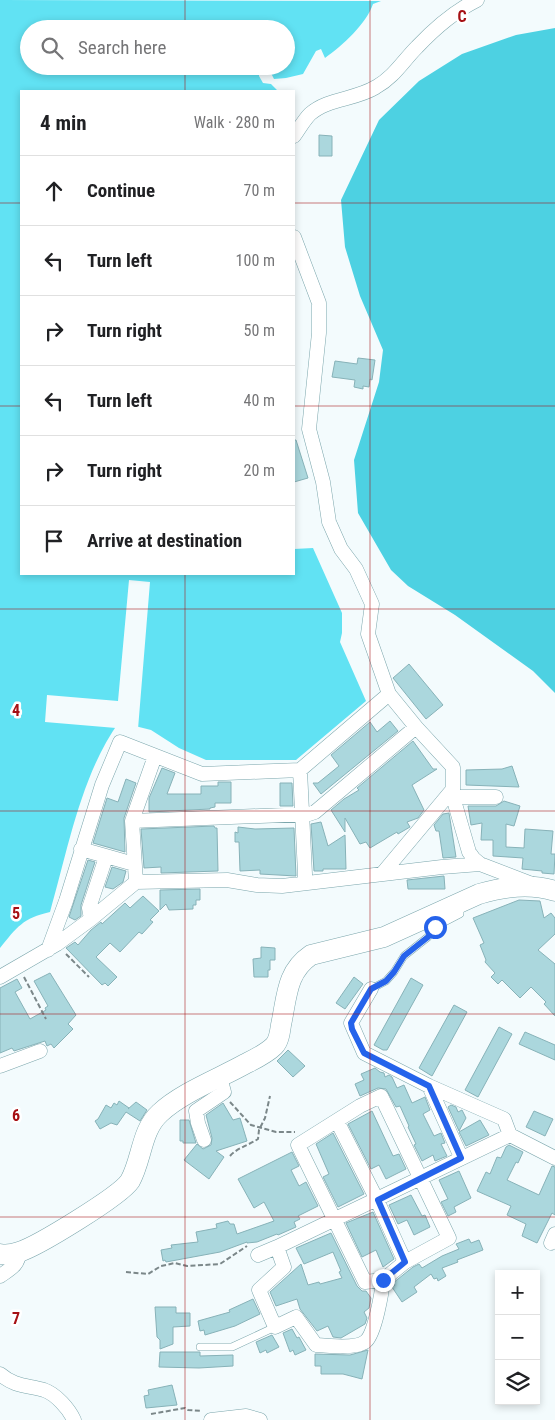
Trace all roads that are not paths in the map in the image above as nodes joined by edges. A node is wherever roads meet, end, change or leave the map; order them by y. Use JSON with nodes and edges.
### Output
{"nodes":[{"id":1,"x":477,"y":0,"type":"edge"},
{"id":2,"x":295,"y":135,"type":"edge"},
{"id":3,"x":295,"y":241,"type":"edge"},
{"id":4,"x":388,"y":694,"type":"junction"},
{"id":5,"x":416,"y":727,"type":"junction"},
{"id":6,"x":155,"y":756,"type":"junction"},
{"id":7,"x":300,"y":770,"type":"junction"},
{"id":8,"x":453,"y":793,"type":"junction"},
{"id":9,"x":496,"y":797,"type":"dead end"},
{"id":10,"x":302,"y":816,"type":"junction"},
{"id":11,"x":132,"y":821,"type":"junction"},
{"id":12,"x":81,"y":849,"type":"junction"},
{"id":13,"x":106,"y":857,"type":"junction"},
{"id":14,"x":134,"y":864,"type":"junction"},
{"id":15,"x":480,"y":864,"type":"junction"},
{"id":16,"x":382,"y":874,"type":"junction"},
{"id":17,"x":136,"y":882,"type":"junction"},
{"id":18,"x":304,"y":883,"type":"junction"},
{"id":19,"x":546,"y":888,"type":"edge"},
{"id":20,"x":460,"y":903,"type":"junction"},
{"id":21,"x":91,"y":919,"type":"junction"},
{"id":22,"x":52,"y":947,"type":"junction"},
{"id":23,"x":0,"y":977,"type":"edge"},
{"id":24,"x":371,"y":989,"type":"joint"},
{"id":25,"x":40,"y":1051,"type":"dead end"},
{"id":26,"x":0,"y":1066,"type":"edge"},
{"id":27,"x":221,"y":1086,"type":"junction"},
{"id":28,"x":429,"y":1086,"type":"junction"},
{"id":29,"x":337,"y":1121,"type":"junction"},
{"id":30,"x":510,"y":1135,"type":"junction"},
{"id":31,"x":204,"y":1140,"type":"dead end"},
{"id":32,"x":554,"y":1153,"type":"edge"},
{"id":33,"x":461,"y":1158,"type":"junction"},
{"id":34,"x":420,"y":1179,"type":"junction"},
{"id":35,"x":378,"y":1200,"type":"junction"},
{"id":36,"x":335,"y":1219,"type":"junction"},
{"id":37,"x":277,"y":1247,"type":"junction"},
{"id":38,"x":9,"y":1253,"type":"edge"},
{"id":39,"x":258,"y":1255,"type":"road end"},
{"id":40,"x":405,"y":1262,"type":"junction"},
{"id":41,"x":0,"y":1276,"type":"edge"},
{"id":42,"x":383,"y":1280,"type":"junction"},
{"id":43,"x":275,"y":1327,"type":"junction"},
{"id":44,"x":200,"y":1347,"type":"dead end"},
{"id":45,"x":0,"y":1374,"type":"edge"},
{"id":46,"x":208,"y":1416,"type":"edge"},
{"id":47,"x":74,"y":1420,"type":"edge"},
{"id":48,"x":260,"y":1420,"type":"edge"}],
"edges":[{"from":1,"to":2,"type":"street"},
{"from":3,"to":4,"type":"street"},
{"from":4,"to":5,"type":"street"},
{"from":4,"to":7,"type":"street"},
{"from":5,"to":8,"type":"street"},
{"from":5,"to":10,"type":"street"},
{"from":6,"to":7,"type":"street"},
{"from":6,"to":11,"type":"street"},
{"from":6,"to":12,"type":"street"},
{"from":7,"to":10,"type":"street"},
{"from":8,"to":9,"type":"street"},
{"from":8,"to":15,"type":"street"},
{"from":8,"to":16,"type":"street"},
{"from":10,"to":11,"type":"street"},
{"from":10,"to":18,"type":"street"},
{"from":11,"to":14,"type":"street"},
{"from":12,"to":13,"type":"street"},
{"from":12,"to":22,"type":"street"},
{"from":13,"to":14,"type":"street"},
{"from":13,"to":21,"type":"street"},
{"from":14,"to":17,"type":"street"},
{"from":15,"to":16,"type":"street"},
{"from":15,"to":19,"type":"street"},
{"from":16,"to":18,"type":"street"},
{"from":17,"to":18,"type":"street"},
{"from":17,"to":21,"type":"street"},
{"from":19,"to":20,"type":"street"},
{"from":20,"to":24,"type":"lane"},
{"from":20,"to":27,"type":"street"},
{"from":21,"to":22,"type":"street"},
{"from":22,"to":23,"type":"street"},
{"from":24,"to":28,"type":"street"},
{"from":25,"to":26,"type":"street"},
{"from":27,"to":31,"type":"street"},
{"from":27,"to":38,"type":"street"},
{"from":28,"to":30,"type":"street"},
{"from":28,"to":33,"type":"street"},
{"from":29,"to":34,"type":"street"},
{"from":29,"to":35,"type":"street"},
{"from":29,"to":36,"type":"street"},
{"from":30,"to":32,"type":"street"},
{"from":30,"to":33,"type":"street"},
{"from":33,"to":34,"type":"street"},
{"from":34,"to":35,"type":"street"},
{"from":34,"to":40,"type":"street"},
{"from":35,"to":36,"type":"street"},
{"from":35,"to":40,"type":"street"},
{"from":36,"to":37,"type":"street"},
{"from":36,"to":42,"type":"street"},
{"from":37,"to":39,"type":"street"},
{"from":37,"to":43,"type":"street"},
{"from":38,"to":41,"type":"street"},
{"from":40,"to":42,"type":"street"},
{"from":42,"to":43,"type":"street"},
{"from":43,"to":44,"type":"lane"},
{"from":45,"to":47,"type":"street"},
{"from":46,"to":48,"type":"street"}]}
